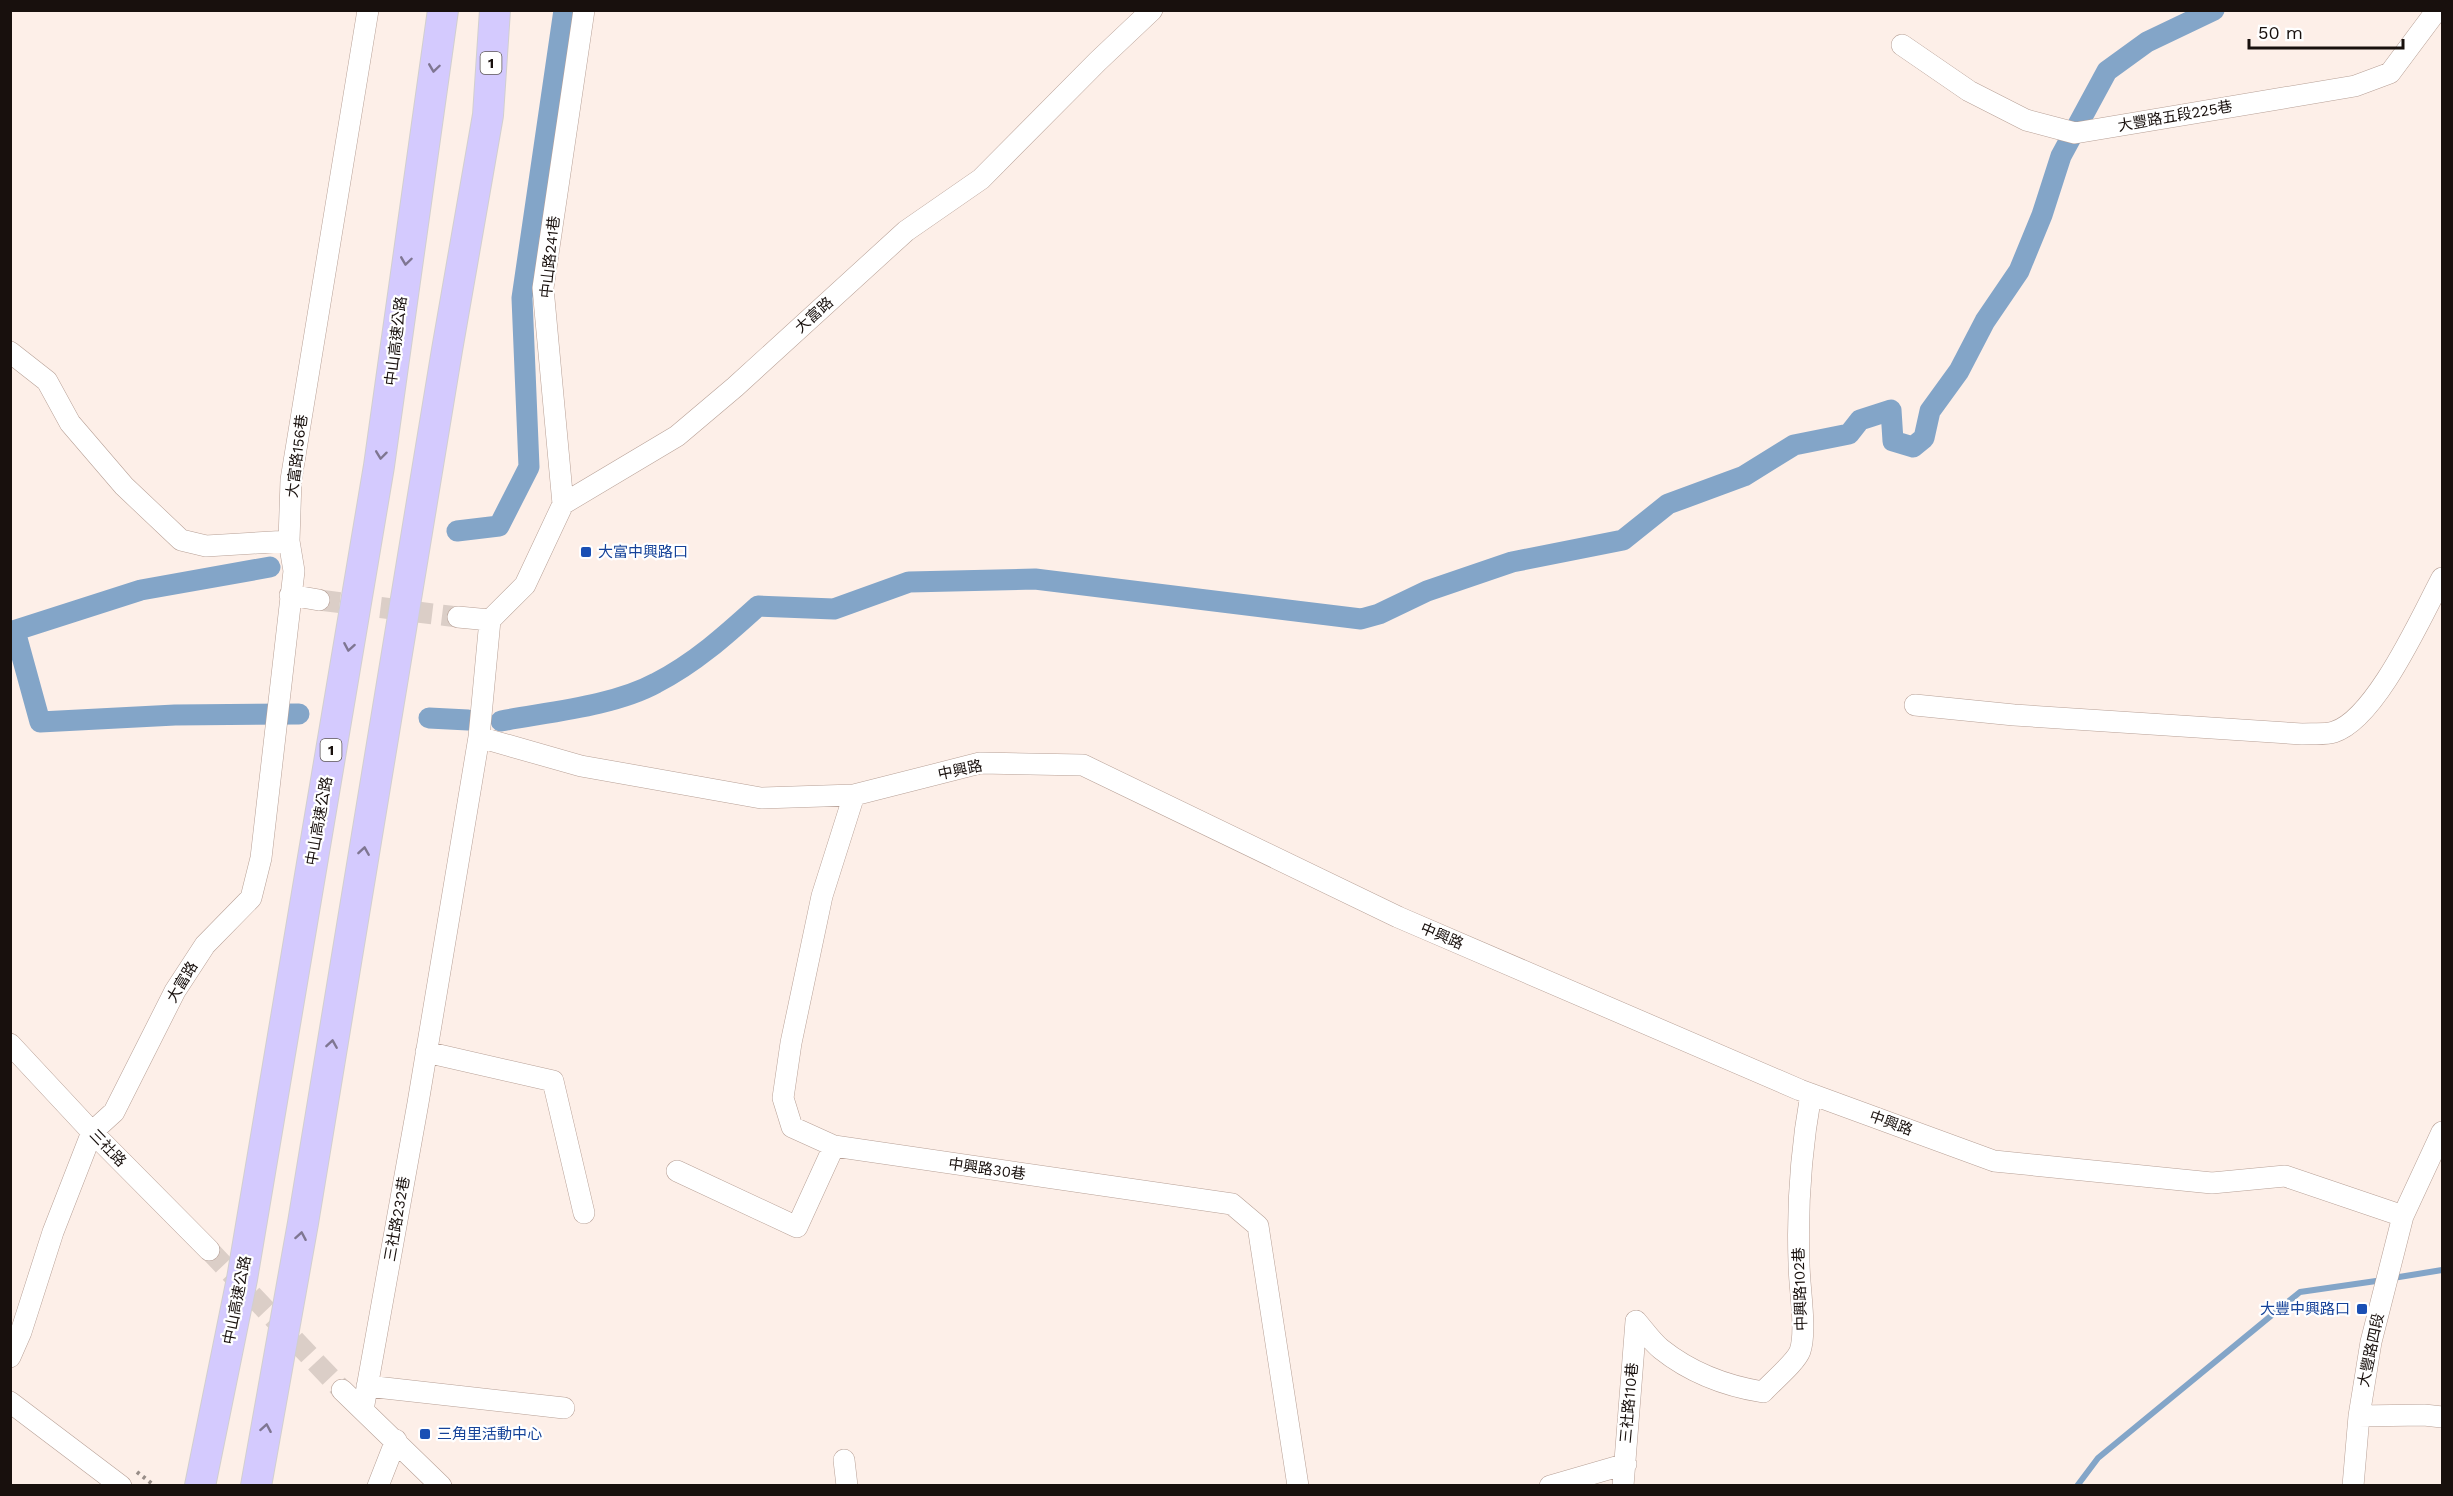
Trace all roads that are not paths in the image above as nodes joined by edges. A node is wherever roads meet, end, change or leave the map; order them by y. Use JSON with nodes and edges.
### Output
{"nodes":[{"id":1,"x":368,"y":10,"type":"edge"},
{"id":2,"x":443,"y":10,"type":"edge"},
{"id":3,"x":495,"y":10,"type":"edge"},
{"id":4,"x":513,"y":10,"type":"edge"},
{"id":5,"x":584,"y":10,"type":"edge"},
{"id":6,"x":1152,"y":10,"type":"edge"},
{"id":7,"x":2437,"y":10,"type":"edge"},
{"id":8,"x":1902,"y":45,"type":"dead end"},
{"id":9,"x":488,"y":115,"type":"junction"},
{"id":10,"x":10,"y":352,"type":"edge"},
{"id":11,"x":562,"y":504,"type":"junction"},
{"id":12,"x":290,"y":541,"type":"junction"},
{"id":13,"x":2442,"y":578,"type":"edge"},
{"id":14,"x":290,"y":595,"type":"junction"},
{"id":15,"x":319,"y":600,"type":"tunnel mouth"},
{"id":16,"x":458,"y":617,"type":"tunnel mouth"},
{"id":17,"x":490,"y":620,"type":"junction"},
{"id":18,"x":1915,"y":705,"type":"dead end"},
{"id":19,"x":479,"y":737,"type":"junction"},
{"id":20,"x":854,"y":795,"type":"junction"},
{"id":21,"x":10,"y":1044,"type":"edge"},
{"id":22,"x":426,"y":1052,"type":"junction"},
{"id":23,"x":1810,"y":1094,"type":"junction"},
{"id":24,"x":92,"y":1132,"type":"junction"},
{"id":25,"x":2442,"y":1132,"type":"edge"},
{"id":26,"x":834,"y":1146,"type":"junction"},
{"id":27,"x":677,"y":1171,"type":"dead end"},
{"id":28,"x":584,"y":1213,"type":"dead end"},
{"id":29,"x":2403,"y":1216,"type":"junction"},
{"id":30,"x":209,"y":1250,"type":"tunnel mouth"},
{"id":31,"x":1636,"y":1321,"type":"joint"},
{"id":32,"x":10,"y":1357,"type":"edge"},
{"id":33,"x":367,"y":1386,"type":"junction"},
{"id":34,"x":342,"y":1390,"type":"tunnel mouth"},
{"id":35,"x":10,"y":1402,"type":"edge"},
{"id":36,"x":564,"y":1408,"type":"dead end"},
{"id":37,"x":363,"y":1410,"type":"junction"},
{"id":38,"x":2359,"y":1416,"type":"junction"},
{"id":39,"x":2442,"y":1417,"type":"edge"},
{"id":40,"x":396,"y":1440,"type":"junction"},
{"id":41,"x":844,"y":1460,"type":"dead end"},
{"id":42,"x":1626,"y":1464,"type":"junction"},
{"id":43,"x":121,"y":1485,"type":"edge"},
{"id":44,"x":200,"y":1485,"type":"edge"},
{"id":45,"x":256,"y":1485,"type":"edge"},
{"id":46,"x":378,"y":1485,"type":"edge"},
{"id":47,"x":441,"y":1485,"type":"edge"},
{"id":48,"x":847,"y":1485,"type":"edge"},
{"id":49,"x":1298,"y":1485,"type":"edge"},
{"id":50,"x":1550,"y":1485,"type":"edge"},
{"id":51,"x":1623,"y":1485,"type":"edge"},
{"id":52,"x":2353,"y":1485,"type":"edge"}],
"edges":[{"from":1,"to":12,"type":"street","name":"大富路156巷"},
{"from":2,"to":44,"type":"highway","name":"中山高速公路","number":"1","one_way":true},
{"from":3,"to":9,"type":"highway","number":"1"},
{"from":4,"to":9,"type":"highway"},
{"from":5,"to":11,"type":"street","name":"中山路241巷"},
{"from":6,"to":11,"type":"street","name":"大富路"},
{"from":7,"to":8,"type":"street","name":"大豐路五段225巷"},
{"from":45,"to":9,"type":"highway","number":"1","one_way":true},
{"from":10,"to":12,"type":"street"},
{"from":11,"to":17,"type":"street"},
{"from":12,"to":14,"type":"street","name":"大富路"},
{"from":13,"to":18,"type":"street"},
{"from":14,"to":15,"type":"street"},
{"from":14,"to":24,"type":"street","name":"大富路"},
{"from":16,"to":17,"type":"street"},
{"from":17,"to":19,"type":"street"},
{"from":19,"to":20,"type":"street","name":"中興路"},
{"from":19,"to":22,"type":"street","name":"三社路232巷"},
{"from":20,"to":23,"type":"street","name":"中興路"},
{"from":20,"to":26,"type":"street","name":"中興路30巷"},
{"from":21,"to":24,"type":"street","name":"三社路"},
{"from":22,"to":28,"type":"street"},
{"from":22,"to":33,"type":"street","name":"三社路232巷"},
{"from":23,"to":29,"type":"street","name":"中興路"},
{"from":23,"to":31,"type":"street","name":"中興路102巷"},
{"from":24,"to":30,"type":"street","name":"三社路"},
{"from":24,"to":32,"type":"street","name":"大富路"},
{"from":25,"to":29,"type":"street","name":"大豐路四段"},
{"from":26,"to":27,"type":"street"},
{"from":26,"to":49,"type":"street","name":"中興路30巷"},
{"from":29,"to":38,"type":"street","name":"大豐路四段"},
{"from":31,"to":42,"type":"street","name":"三社路110巷"},
{"from":33,"to":36,"type":"street"},
{"from":33,"to":37,"type":"street","name":"三社路232巷"},
{"from":34,"to":37,"type":"street"},
{"from":35,"to":43,"type":"street"},
{"from":37,"to":40,"type":"street"},
{"from":38,"to":39,"type":"street"},
{"from":38,"to":52,"type":"street","name":"大豐路四段"},
{"from":40,"to":46,"type":"street"},
{"from":40,"to":47,"type":"street"},
{"from":41,"to":48,"type":"street"},
{"from":42,"to":50,"type":"street"},
{"from":42,"to":51,"type":"street","name":"三社路110巷"}]}
